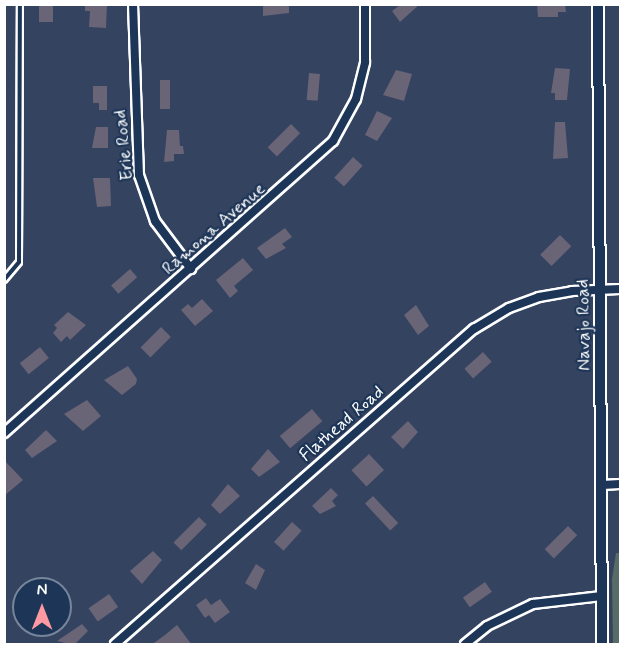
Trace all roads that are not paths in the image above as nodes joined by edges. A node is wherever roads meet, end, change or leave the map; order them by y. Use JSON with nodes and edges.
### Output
{"nodes":[{"id":1,"x":20,"y":4,"type":"edge"},
{"id":2,"x":133,"y":4,"type":"edge"},
{"id":3,"x":365,"y":4,"type":"edge"},
{"id":4,"x":598,"y":4,"type":"edge"},
{"id":5,"x":191,"y":269,"type":"junction"},
{"id":6,"x":4,"y":280,"type":"edge"},
{"id":7,"x":600,"y":289,"type":"junction"},
{"id":8,"x":621,"y":289,"type":"edge"},
{"id":9,"x":4,"y":433,"type":"edge"},
{"id":10,"x":602,"y":484,"type":"junction"},
{"id":11,"x":621,"y":484,"type":"edge"},
{"id":12,"x":602,"y":596,"type":"junction"},
{"id":13,"x":115,"y":645,"type":"edge"},
{"id":14,"x":465,"y":645,"type":"edge"},
{"id":15,"x":602,"y":645,"type":"edge"}],
"edges":[{"from":1,"to":6,"type":"lane"},
{"from":2,"to":5,"type":"street","name":"Erie Road"},
{"from":3,"to":5,"type":"street","name":"Ramona Avenue"},
{"from":4,"to":7,"type":"main road","name":"Navajo Road"},
{"from":5,"to":9,"type":"street","name":"Ramona Avenue"},
{"from":7,"to":8,"type":"street","name":"Flathead Road"},
{"from":7,"to":10,"type":"main road","name":"Navajo Road"},
{"from":7,"to":13,"type":"street","name":"Flathead Road"},
{"from":10,"to":11,"type":"street"},
{"from":10,"to":12,"type":"main road","name":"Navajo Road"},
{"from":12,"to":14,"type":"street"},
{"from":12,"to":15,"type":"main road","name":"Navajo Road"}]}
